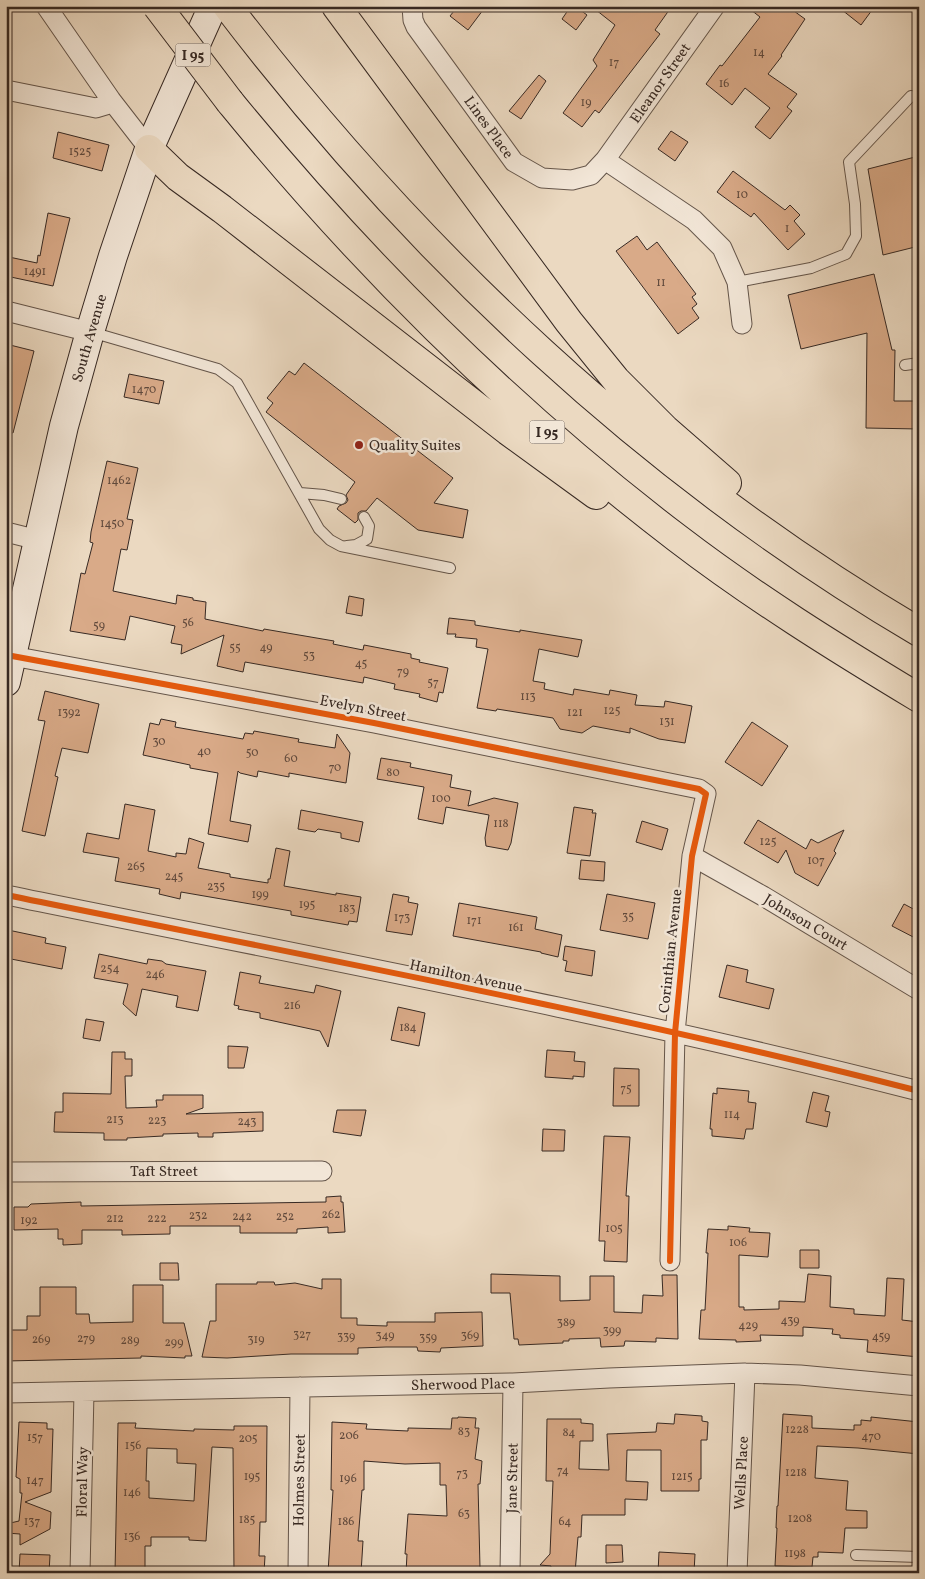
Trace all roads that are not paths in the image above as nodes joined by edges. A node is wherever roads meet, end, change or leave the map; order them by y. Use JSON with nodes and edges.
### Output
{"nodes":[{"id":1,"x":46,"y":6,"type":"edge"},
{"id":2,"x":157,"y":6,"type":"edge"},
{"id":3,"x":212,"y":6,"type":"edge"},
{"id":4,"x":227,"y":6,"type":"edge"},
{"id":5,"x":336,"y":6,"type":"edge"},
{"id":6,"x":412,"y":6,"type":"edge"},
{"id":7,"x":715,"y":6,"type":"edge"},
{"id":8,"x":6,"y":90,"type":"edge"},
{"id":9,"x":911,"y":96,"type":"dead end"},
{"id":10,"x":111,"y":100,"type":"junction"},
{"id":11,"x":149,"y":149,"type":"junction"},
{"id":12,"x":605,"y":160,"type":"junction"},
{"id":13,"x":737,"y":282,"type":"junction"},
{"id":14,"x":6,"y":311,"type":"edge"},
{"id":15,"x":742,"y":324,"type":"dead end"},
{"id":16,"x":90,"y":332,"type":"junction"},
{"id":17,"x":919,"y":363,"type":"edge"},
{"id":18,"x":905,"y":365,"type":"dead end"},
{"id":19,"x":300,"y":493,"type":"junction"},
{"id":20,"x":341,"y":499,"type":"dead end"},
{"id":21,"x":364,"y":517,"type":"dead end"},
{"id":22,"x":6,"y":532,"type":"edge"},
{"id":23,"x":38,"y":540,"type":"junction"},
{"id":24,"x":341,"y":546,"type":"junction"},
{"id":25,"x":450,"y":568,"type":"dead end"},
{"id":26,"x":840,"y":583,"type":"junction"},
{"id":27,"x":796,"y":622,"type":"junction"},
{"id":28,"x":919,"y":632,"type":"edge"},
{"id":29,"x":12,"y":656,"type":"junction"},
{"id":30,"x":6,"y":682,"type":"edge"},
{"id":31,"x":919,"y":698,"type":"edge"},
{"id":32,"x":706,"y":794,"type":"joint"},
{"id":33,"x":692,"y":856,"type":"junction"},
{"id":34,"x":6,"y":895,"type":"edge"},
{"id":35,"x":919,"y":990,"type":"edge"},
{"id":36,"x":675,"y":1033,"type":"junction"},
{"id":37,"x":919,"y":1091,"type":"edge"},
{"id":38,"x":322,"y":1171,"type":"dead end"},
{"id":39,"x":6,"y":1172,"type":"edge"},
{"id":40,"x":670,"y":1261,"type":"dead end"},
{"id":41,"x":745,"y":1374,"type":"junction"},
{"id":42,"x":513,"y":1383,"type":"junction"},
{"id":43,"x":919,"y":1386,"type":"edge"},
{"id":44,"x":300,"y":1387,"type":"junction"},
{"id":45,"x":84,"y":1392,"type":"junction"},
{"id":46,"x":6,"y":1393,"type":"edge"},
{"id":47,"x":856,"y":1555,"type":"dead end"},
{"id":48,"x":919,"y":1557,"type":"edge"},
{"id":49,"x":80,"y":1573,"type":"edge"},
{"id":50,"x":298,"y":1573,"type":"edge"},
{"id":51,"x":510,"y":1573,"type":"edge"},
{"id":52,"x":737,"y":1573,"type":"edge"}],
"edges":[{"from":1,"to":10,"type":"street"},
{"from":2,"to":27,"type":"highway","number":"I 95","bridge":true},
{"from":3,"to":11,"type":"main road","name":"South Avenue"},
{"from":4,"to":26,"type":"highway"},
{"from":5,"to":26,"type":"highway"},
{"from":6,"to":12,"type":"street","name":"Lines Place"},
{"from":7,"to":12,"type":"street","name":"Eleanor Street"},
{"from":8,"to":10,"type":"street"},
{"from":9,"to":13,"type":"lane"},
{"from":10,"to":11,"type":"street"},
{"from":11,"to":16,"type":"main road","name":"South Avenue"},
{"from":11,"to":27,"type":"highway"},
{"from":12,"to":13,"type":"street"},
{"from":13,"to":15,"type":"street"},
{"from":14,"to":16,"type":"street"},
{"from":16,"to":19,"type":"lane"},
{"from":16,"to":23,"type":"main road","name":"South Avenue"},
{"from":17,"to":18,"type":"lane"},
{"from":19,"to":20,"type":"lane"},
{"from":19,"to":24,"type":"lane"},
{"from":21,"to":24,"type":"lane"},
{"from":22,"to":23,"type":"street"},
{"from":23,"to":29,"type":"main road","name":"South Avenue"},
{"from":24,"to":25,"type":"lane"},
{"from":26,"to":28,"type":"highway"},
{"from":27,"to":31,"type":"highway","number":"I 95"},
{"from":29,"to":30,"type":"main road","name":"South Avenue"},
{"from":29,"to":32,"type":"street","name":"Evelyn Street"},
{"from":32,"to":33,"type":"street","name":"Corinthian Avenue"},
{"from":33,"to":35,"type":"street","name":"Johnson Court"},
{"from":33,"to":36,"type":"street","name":"Corinthian Avenue"},
{"from":34,"to":36,"type":"street","name":"Hamilton Avenue"},
{"from":36,"to":37,"type":"street","name":"Hamilton Avenue"},
{"from":36,"to":40,"type":"street","name":"Corinthian Avenue"},
{"from":38,"to":39,"type":"street","name":"Taft Street"},
{"from":41,"to":42,"type":"street","name":"Sherwood Place"},
{"from":41,"to":43,"type":"street","name":"Sherwood Place"},
{"from":41,"to":52,"type":"street","name":"Wells Place"},
{"from":42,"to":44,"type":"street","name":"Sherwood Place"},
{"from":42,"to":51,"type":"street","name":"Jane Street"},
{"from":44,"to":45,"type":"street","name":"Sherwood Place"},
{"from":44,"to":50,"type":"street","name":"Holmes Street"},
{"from":45,"to":46,"type":"street","name":"Sherwood Place"},
{"from":45,"to":49,"type":"street","name":"Floral Way"},
{"from":47,"to":48,"type":"lane"}]}
